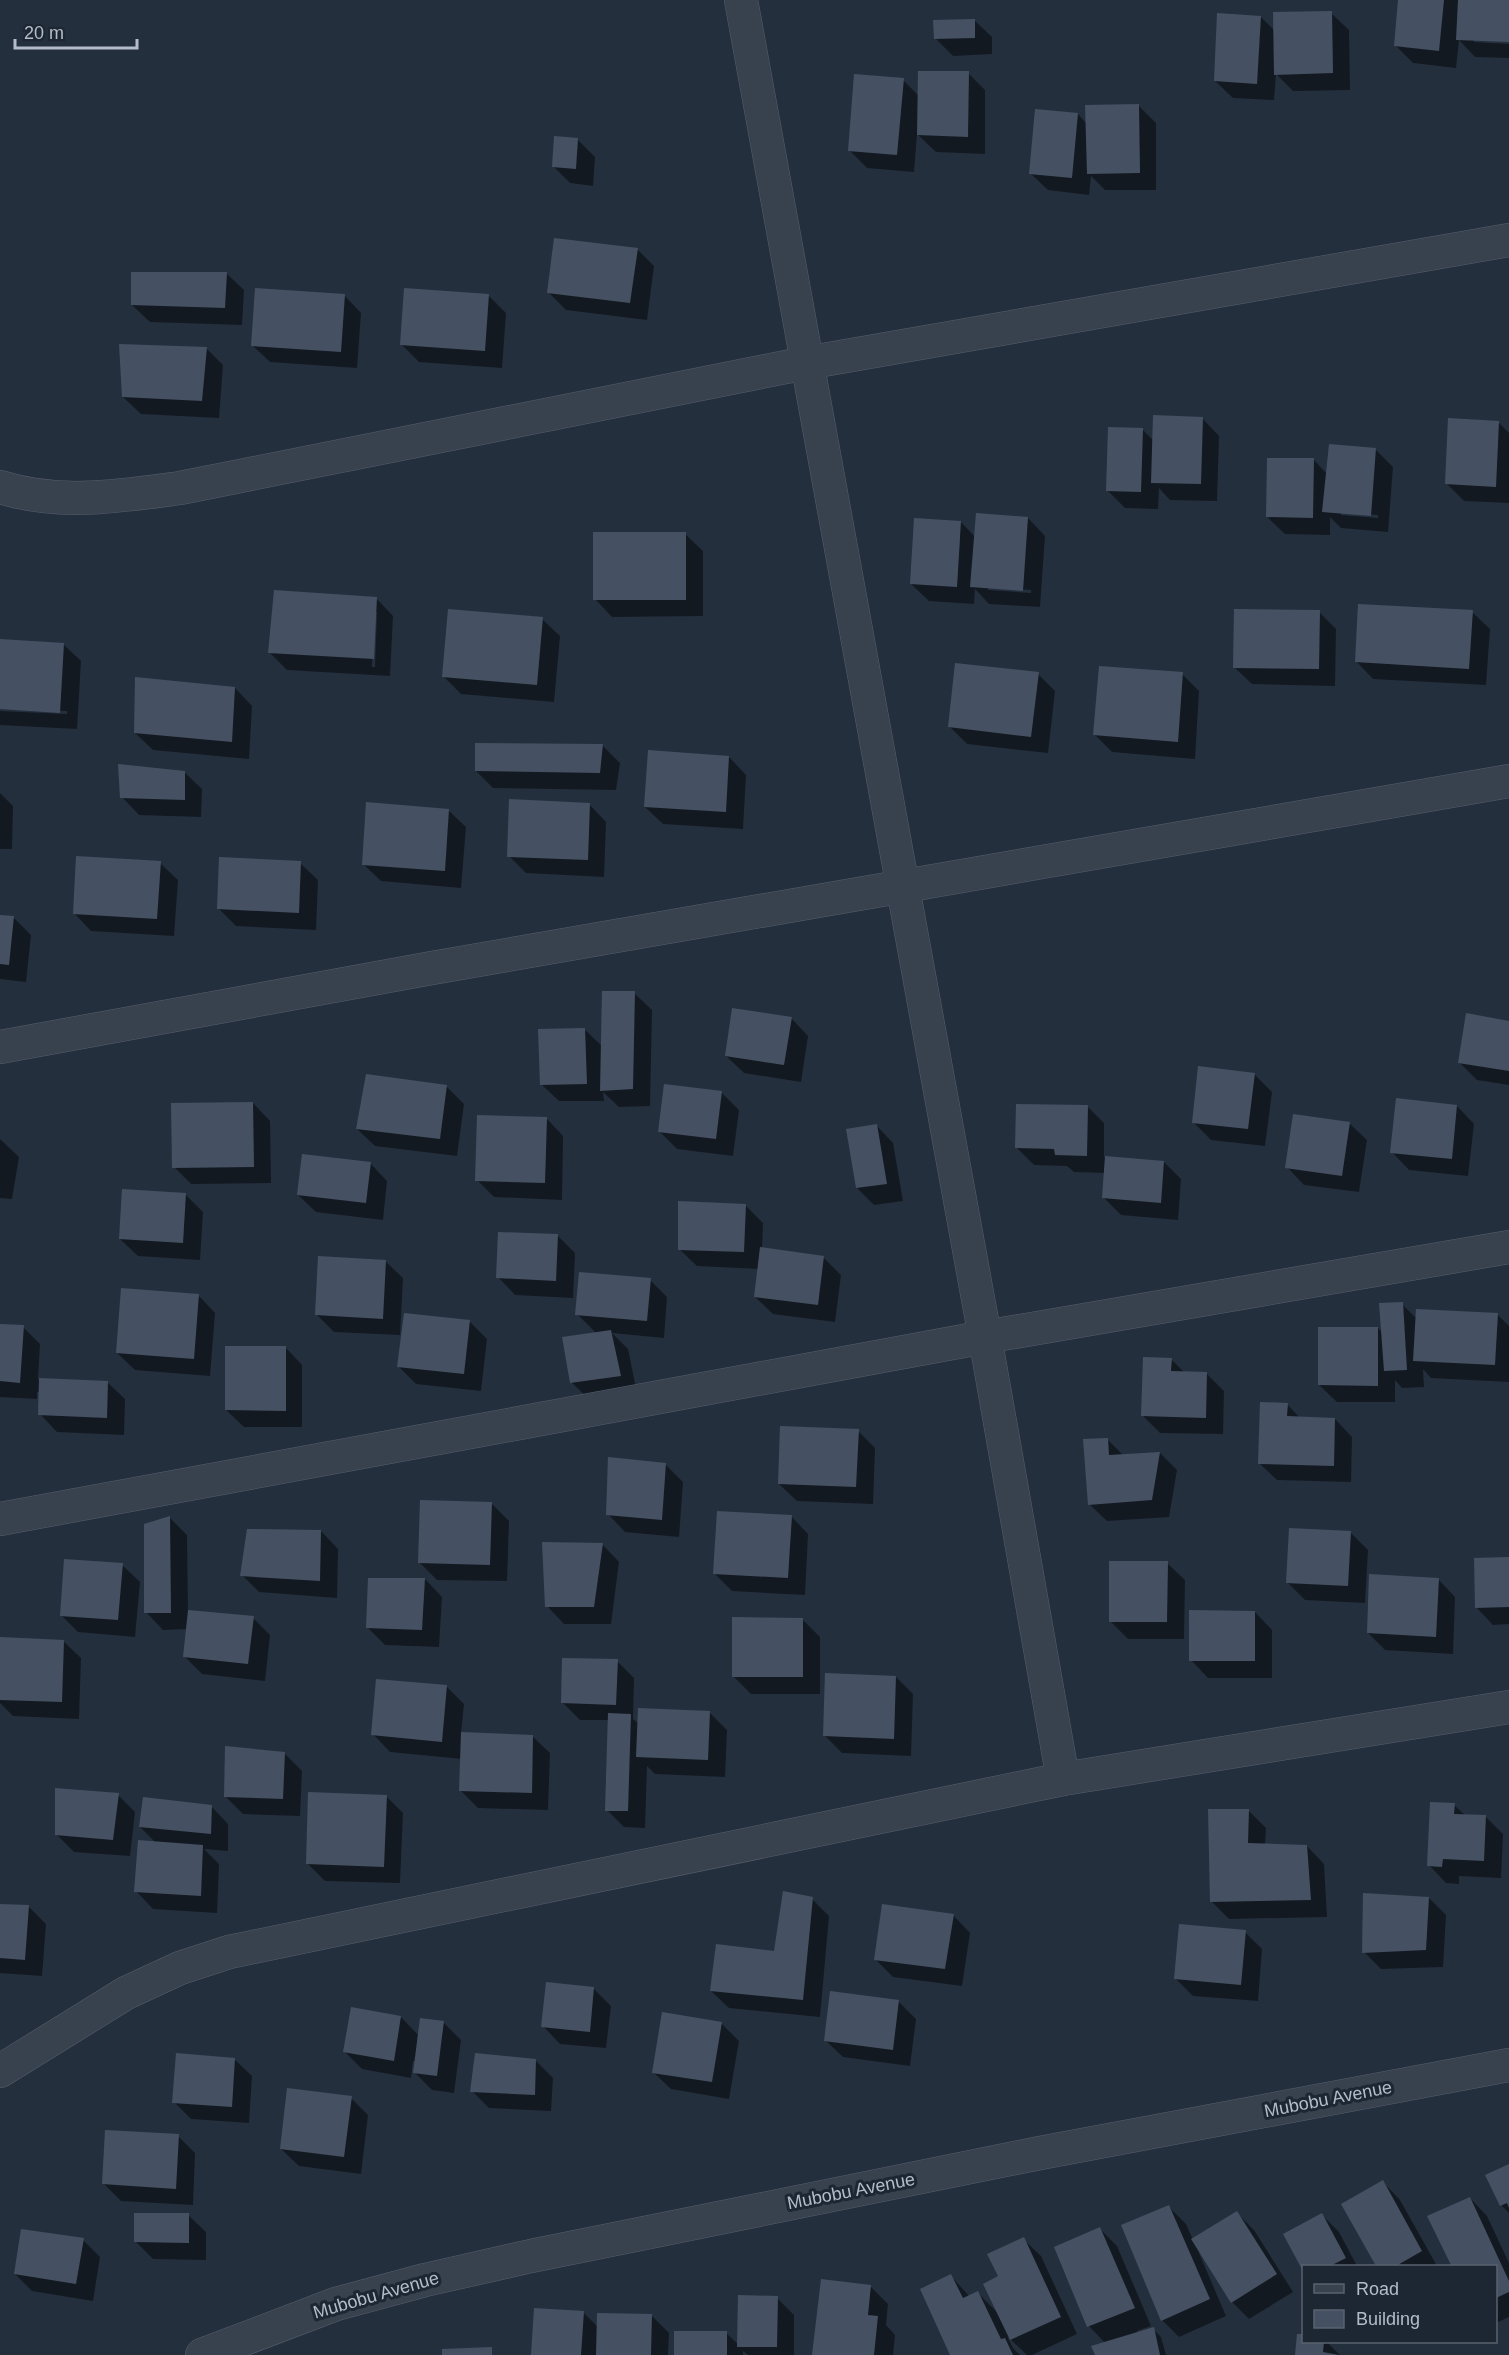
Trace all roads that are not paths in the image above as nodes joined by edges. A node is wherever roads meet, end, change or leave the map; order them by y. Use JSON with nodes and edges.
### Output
{"nodes":[{"id":1,"x":741,"y":0,"type":"edge"},
{"id":2,"x":1509,"y":240,"type":"edge"},
{"id":3,"x":806,"y":363,"type":"junction"},
{"id":4,"x":0,"y":487,"type":"edge"},
{"id":5,"x":1509,"y":781,"type":"edge"},
{"id":6,"x":903,"y":886,"type":"junction"},
{"id":7,"x":0,"y":1047,"type":"edge"},
{"id":8,"x":1509,"y":1247,"type":"edge"},
{"id":9,"x":985,"y":1336,"type":"junction"},
{"id":10,"x":0,"y":1519,"type":"edge"},
{"id":11,"x":1509,"y":1707,"type":"edge"},
{"id":12,"x":1064,"y":1779,"type":"junction"},
{"id":13,"x":1509,"y":2065,"type":"edge"},
{"id":14,"x":0,"y":2071,"type":"edge"},
{"id":15,"x":202,"y":2355,"type":"edge"}],
"edges":[{"from":1,"to":3,"type":"street"},
{"from":2,"to":3,"type":"street"},
{"from":3,"to":4,"type":"street"},
{"from":3,"to":6,"type":"street"},
{"from":5,"to":6,"type":"street"},
{"from":6,"to":7,"type":"street"},
{"from":6,"to":9,"type":"street"},
{"from":8,"to":9,"type":"street"},
{"from":9,"to":10,"type":"street"},
{"from":9,"to":12,"type":"street"},
{"from":11,"to":12,"type":"street"},
{"from":12,"to":14,"type":"street"},
{"from":13,"to":15,"type":"street","name":"Mubobu Avenue"}]}
